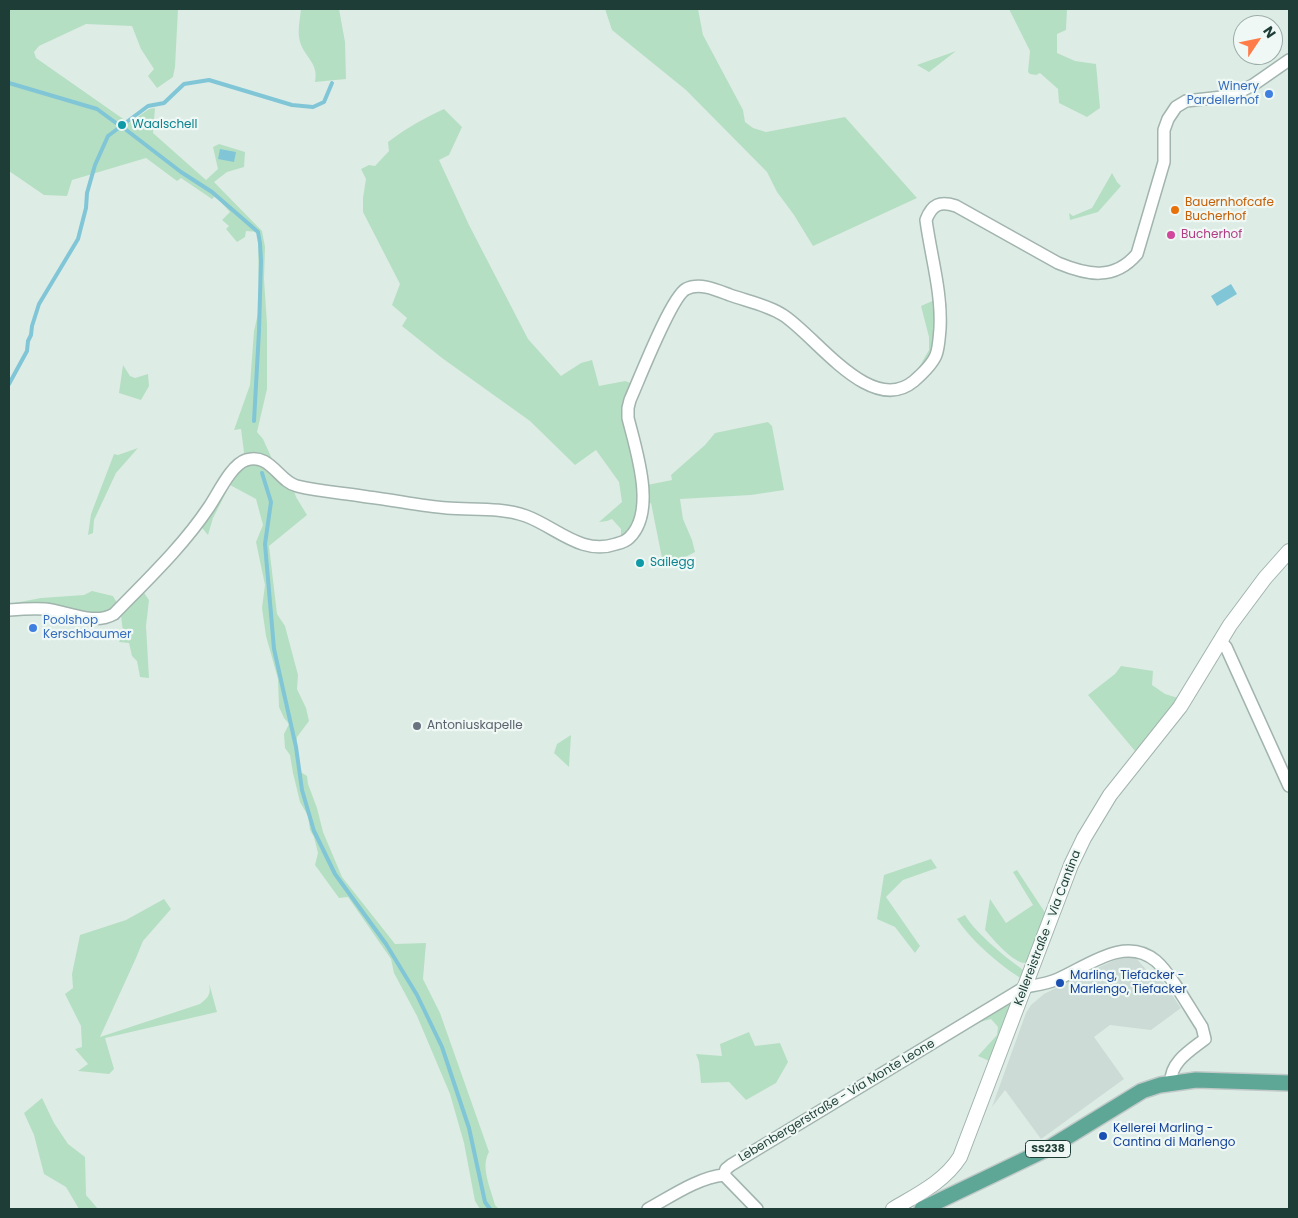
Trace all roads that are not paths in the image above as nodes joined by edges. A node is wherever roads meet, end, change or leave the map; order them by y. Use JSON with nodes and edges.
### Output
{"nodes":[{"id":1,"x":1289,"y":60,"type":"edge"},
{"id":2,"x":1289,"y":551,"type":"edge"},
{"id":3,"x":9,"y":610,"type":"edge"},
{"id":4,"x":1220,"y":640,"type":"junction"},
{"id":5,"x":1289,"y":786,"type":"edge"},
{"id":6,"x":1025,"y":987,"type":"junction"},
{"id":7,"x":1171,"y":1082,"type":"junction"},
{"id":8,"x":1289,"y":1083,"type":"edge"},
{"id":9,"x":724,"y":1174,"type":"junction"},
{"id":10,"x":648,"y":1209,"type":"edge"},
{"id":11,"x":758,"y":1209,"type":"edge"},
{"id":12,"x":893,"y":1209,"type":"edge"},
{"id":13,"x":922,"y":1209,"type":"edge"}],
"edges":[{"from":1,"to":3,"type":"street"},
{"from":2,"to":4,"type":"street","name":"Kellereistraße - Via Cantina"},
{"from":4,"to":5,"type":"street"},
{"from":4,"to":6,"type":"street","name":"Kellereistraße - Via Cantina"},
{"from":6,"to":7,"type":"street"},
{"from":6,"to":9,"type":"street","name":"Lebenbergerstraße - Via Monte Leone"},
{"from":6,"to":12,"type":"street","name":"Kellereistraße - Via Cantina"},
{"from":7,"to":8,"type":"main road","number":"SS238"},
{"from":7,"to":13,"type":"main road","number":"SS238"},
{"from":9,"to":10,"type":"street","name":"Lebenbergerstraße - Via Monte Leone"},
{"from":9,"to":11,"type":"street"}]}
